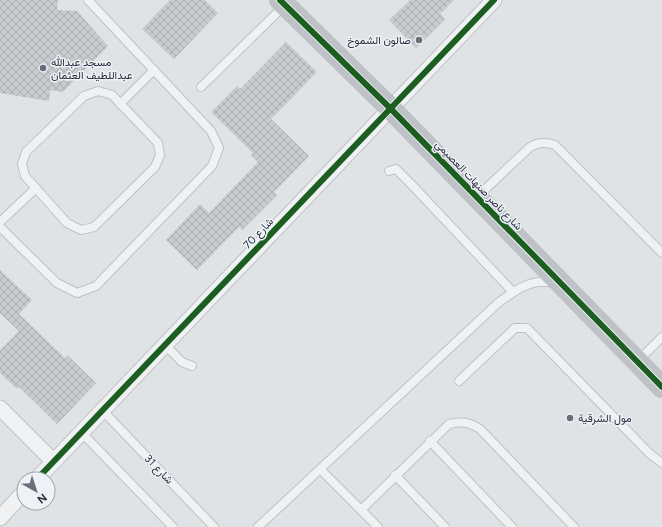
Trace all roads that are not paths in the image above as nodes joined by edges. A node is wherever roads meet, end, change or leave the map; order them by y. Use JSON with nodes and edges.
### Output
{"nodes":[{"id":1,"x":88,"y":0,"type":"edge"},
{"id":2,"x":494,"y":0,"type":"edge"},
{"id":3,"x":283,"y":3,"type":"edge"},
{"id":4,"x":154,"y":70,"type":"junction"},
{"id":5,"x":201,"y":87,"type":"dead end"},
{"id":6,"x":120,"y":104,"type":"junction"},
{"id":7,"x":390,"y":108,"type":"junction"},
{"id":8,"x":389,"y":171,"type":"dead end"},
{"id":9,"x":36,"y":188,"type":"junction"},
{"id":10,"x":477,"y":197,"type":"junction"},
{"id":11,"x":0,"y":222,"type":"edge"},
{"id":12,"x":0,"y":227,"type":"edge"},
{"id":13,"x":662,"y":253,"type":"edge"},
{"id":14,"x":567,"y":289,"type":"junction"},
{"id":15,"x":513,"y":292,"type":"junction"},
{"id":16,"x":662,"y":337,"type":"edge"},
{"id":17,"x":165,"y":346,"type":"junction"},
{"id":18,"x":637,"y":362,"type":"junction"},
{"id":19,"x":192,"y":366,"type":"dead end"},
{"id":20,"x":459,"y":381,"type":"dead end"},
{"id":21,"x":662,"y":387,"type":"edge"},
{"id":22,"x":0,"y":408,"type":"edge"},
{"id":23,"x":103,"y":411,"type":"junction"},
{"id":24,"x":82,"y":432,"type":"junction"},
{"id":25,"x":430,"y":441,"type":"junction"},
{"id":26,"x":54,"y":461,"type":"junction"},
{"id":27,"x":662,"y":462,"type":"edge"},
{"id":28,"x":321,"y":470,"type":"junction"},
{"id":29,"x":45,"y":471,"type":"edge"},
{"id":30,"x":394,"y":475,"type":"junction"},
{"id":31,"x":16,"y":501,"type":"edge"},
{"id":32,"x":361,"y":510,"type":"junction"},
{"id":33,"x":0,"y":518,"type":"edge"},
{"id":34,"x":173,"y":527,"type":"edge"},
{"id":35,"x":214,"y":527,"type":"edge"},
{"id":36,"x":258,"y":527,"type":"edge"},
{"id":37,"x":378,"y":527,"type":"edge"},
{"id":38,"x":445,"y":527,"type":"edge"},
{"id":39,"x":512,"y":527,"type":"edge"},
{"id":40,"x":574,"y":527,"type":"edge"}],
"edges":[{"from":1,"to":4,"type":"lane"},
{"from":2,"to":7,"type":"street","name":"شارع 70"},
{"from":3,"to":5,"type":"lane"},
{"from":3,"to":7,"type":"street","name":"شارع ناصر صنهات العصيمي"},
{"from":4,"to":6,"type":"lane"},
{"from":4,"to":12,"type":"lane"},
{"from":6,"to":9,"type":"lane"},
{"from":6,"to":9,"type":"lane"},
{"from":7,"to":10,"type":"street","name":"شارع ناصر صنهات العصيمي"},
{"from":7,"to":17,"type":"street","name":"شارع 70"},
{"from":8,"to":15,"type":"lane"},
{"from":9,"to":11,"type":"lane"},
{"from":10,"to":13,"type":"lane"},
{"from":10,"to":14,"type":"street","name":"شارع ناصر صنهات العصيمي"},
{"from":14,"to":15,"type":"lane"},
{"from":14,"to":18,"type":"street","name":"شارع ناصر صنهات العصيمي"},
{"from":15,"to":28,"type":"lane"},
{"from":16,"to":18,"type":"lane"},
{"from":17,"to":19,"type":"lane"},
{"from":17,"to":23,"type":"street","name":"شارع 70"},
{"from":18,"to":21,"type":"street","name":"شارع ناصر صنهات العصيمي"},
{"from":20,"to":27,"type":"lane"},
{"from":22,"to":26,"type":"street"},
{"from":23,"to":24,"type":"street","name":"شارع 70"},
{"from":23,"to":35,"type":"lane","name":"شارع 31"},
{"from":24,"to":26,"type":"street","name":"شارع 70"},
{"from":24,"to":34,"type":"lane"},
{"from":25,"to":30,"type":"lane"},
{"from":25,"to":39,"type":"lane"},
{"from":25,"to":40,"type":"lane"},
{"from":26,"to":29,"type":"street","name":"شارع 70"},
{"from":28,"to":32,"type":"lane"},
{"from":28,"to":36,"type":"lane"},
{"from":30,"to":32,"type":"lane"},
{"from":30,"to":38,"type":"lane"},
{"from":31,"to":33,"type":"street"},
{"from":32,"to":37,"type":"lane"}]}
